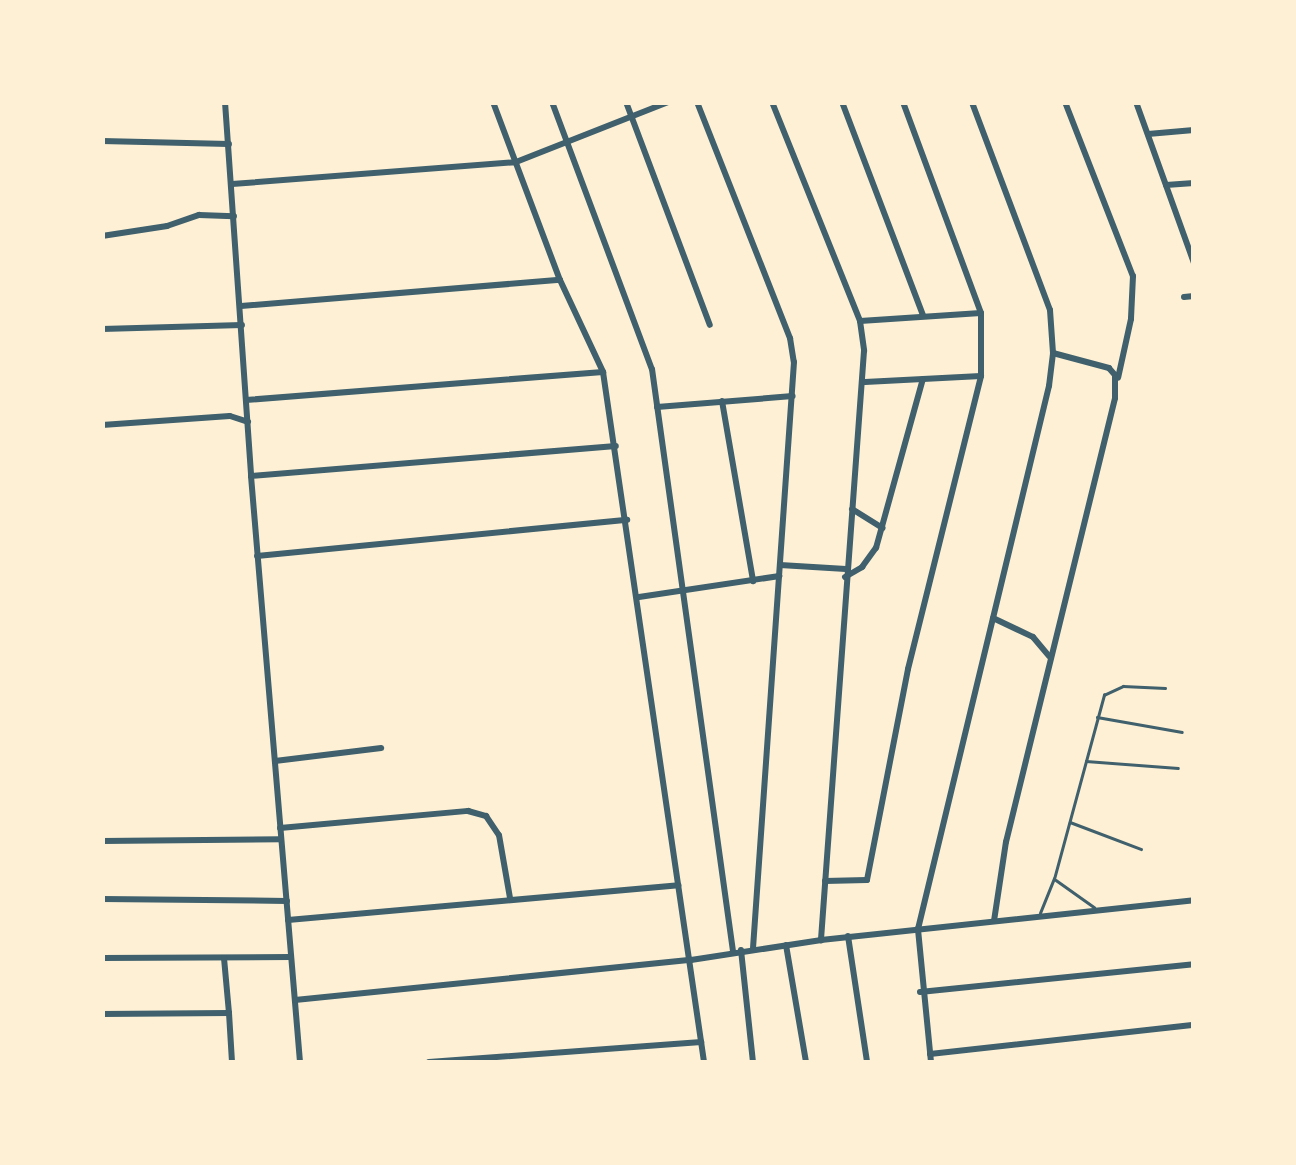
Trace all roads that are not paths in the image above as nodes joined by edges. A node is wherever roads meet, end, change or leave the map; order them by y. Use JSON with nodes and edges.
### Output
{"nodes":[{"id":1,"x":225,"y":102,"type":"edge"},
{"id":2,"x":493,"y":102,"type":"edge"},
{"id":3,"x":552,"y":102,"type":"edge"},
{"id":4,"x":626,"y":102,"type":"edge"},
{"id":5,"x":668,"y":102,"type":"edge"},
{"id":6,"x":697,"y":102,"type":"edge"},
{"id":7,"x":772,"y":102,"type":"edge"},
{"id":8,"x":842,"y":102,"type":"edge"},
{"id":9,"x":903,"y":102,"type":"edge"},
{"id":10,"x":972,"y":102,"type":"edge"},
{"id":11,"x":1066,"y":102,"type":"edge"},
{"id":12,"x":1136,"y":102,"type":"edge"},
{"id":13,"x":630,"y":116,"type":"junction"},
{"id":14,"x":1194,"y":130,"type":"edge"},
{"id":15,"x":1148,"y":134,"type":"junction"},
{"id":16,"x":102,"y":140,"type":"edge"},
{"id":17,"x":568,"y":141,"type":"junction"},
{"id":18,"x":228,"y":144,"type":"junction"},
{"id":19,"x":516,"y":162,"type":"junction"},
{"id":20,"x":1194,"y":183,"type":"edge"},
{"id":21,"x":232,"y":184,"type":"junction"},
{"id":22,"x":1166,"y":186,"type":"junction"},
{"id":23,"x":234,"y":216,"type":"junction"},
{"id":24,"x":102,"y":236,"type":"edge"},
{"id":25,"x":1189,"y":240,"type":"edge"},
{"id":26,"x":1194,"y":263,"type":"edge"},
{"id":27,"x":560,"y":280,"type":"junction"},
{"id":28,"x":240,"y":306,"type":"junction"},
{"id":29,"x":982,"y":312,"type":"junction"},
{"id":30,"x":923,"y":315,"type":"junction"},
{"id":31,"x":860,"y":321,"type":"junction"},
{"id":32,"x":710,"y":324,"type":"dead end"},
{"id":33,"x":242,"y":325,"type":"junction"},
{"id":34,"x":102,"y":329,"type":"edge"},
{"id":35,"x":1053,"y":353,"type":"junction"},
{"id":36,"x":604,"y":372,"type":"junction"},
{"id":37,"x":980,"y":376,"type":"junction"},
{"id":38,"x":923,"y":378,"type":"junction"},
{"id":39,"x":865,"y":382,"type":"junction"},
{"id":40,"x":1116,"y":384,"type":"junction"},
{"id":41,"x":793,"y":396,"type":"junction"},
{"id":42,"x":246,"y":400,"type":"junction"},
{"id":43,"x":722,"y":401,"type":"junction"},
{"id":44,"x":658,"y":407,"type":"junction"},
{"id":45,"x":248,"y":422,"type":"junction"},
{"id":46,"x":102,"y":425,"type":"edge"},
{"id":47,"x":616,"y":446,"type":"junction"},
{"id":48,"x":250,"y":476,"type":"junction"},
{"id":49,"x":852,"y":509,"type":"junction"},
{"id":50,"x":627,"y":520,"type":"junction"},
{"id":51,"x":883,"y":528,"type":"junction"},
{"id":52,"x":257,"y":556,"type":"junction"},
{"id":53,"x":780,"y":565,"type":"junction"},
{"id":54,"x":846,"y":573,"type":"junction"},
{"id":55,"x":779,"y":576,"type":"junction"},
{"id":56,"x":753,"y":582,"type":"junction"},
{"id":57,"x":680,"y":592,"type":"junction"},
{"id":58,"x":639,"y":597,"type":"junction"},
{"id":59,"x":993,"y":618,"type":"junction"},
{"id":60,"x":1050,"y":657,"type":"junction"},
{"id":61,"x":1164,"y":688,"type":"dead end"},
{"id":62,"x":1096,"y":716,"type":"junction"},
{"id":63,"x":1182,"y":732,"type":"dead end"},
{"id":64,"x":381,"y":748,"type":"dead end"},
{"id":65,"x":275,"y":761,"type":"junction"},
{"id":66,"x":1084,"y":761,"type":"junction"},
{"id":67,"x":1178,"y":768,"type":"dead end"},
{"id":68,"x":1069,"y":822,"type":"junction"},
{"id":69,"x":280,"y":828,"type":"junction"},
{"id":70,"x":281,"y":839,"type":"junction"},
{"id":71,"x":102,"y":841,"type":"edge"},
{"id":72,"x":1140,"y":848,"type":"dead end"},
{"id":73,"x":1054,"y":879,"type":"junction"},
{"id":74,"x":825,"y":881,"type":"junction"},
{"id":75,"x":678,"y":884,"type":"junction"},
{"id":76,"x":510,"y":898,"type":"junction"},
{"id":77,"x":102,"y":899,"type":"edge"},
{"id":78,"x":1194,"y":900,"type":"edge"},
{"id":79,"x":287,"y":901,"type":"junction"},
{"id":80,"x":1097,"y":909,"type":"junction"},
{"id":81,"x":1039,"y":915,"type":"junction"},
{"id":82,"x":288,"y":920,"type":"junction"},
{"id":83,"x":994,"y":921,"type":"junction"},
{"id":84,"x":918,"y":929,"type":"junction"},
{"id":85,"x":848,"y":936,"type":"junction"},
{"id":86,"x":821,"y":940,"type":"junction"},
{"id":87,"x":786,"y":944,"type":"junction"},
{"id":88,"x":753,"y":948,"type":"junction"},
{"id":89,"x":737,"y":950,"type":"junction"},
{"id":90,"x":292,"y":957,"type":"junction"},
{"id":91,"x":102,"y":958,"type":"edge"},
{"id":92,"x":224,"y":958,"type":"junction"},
{"id":93,"x":692,"y":960,"type":"junction"},
{"id":94,"x":1194,"y":964,"type":"edge"},
{"id":95,"x":920,"y":992,"type":"junction"},
{"id":96,"x":295,"y":1000,"type":"junction"},
{"id":97,"x":229,"y":1013,"type":"junction"},
{"id":98,"x":102,"y":1014,"type":"edge"},
{"id":99,"x":1194,"y":1025,"type":"edge"},
{"id":100,"x":701,"y":1042,"type":"junction"},
{"id":101,"x":930,"y":1058,"type":"edge"},
{"id":102,"x":232,"y":1062,"type":"edge"},
{"id":103,"x":300,"y":1062,"type":"edge"},
{"id":104,"x":429,"y":1062,"type":"edge"},
{"id":105,"x":704,"y":1062,"type":"edge"},
{"id":106,"x":754,"y":1062,"type":"edge"},
{"id":107,"x":806,"y":1062,"type":"edge"},
{"id":108,"x":867,"y":1062,"type":"edge"}],
"edges":[{"from":1,"to":18,"type":"street"},
{"from":2,"to":19,"type":"street"},
{"from":3,"to":17,"type":"street"},
{"from":4,"to":13,"type":"street"},
{"from":5,"to":13,"type":"street"},
{"from":6,"to":41,"type":"street"},
{"from":7,"to":31,"type":"street"},
{"from":8,"to":30,"type":"street"},
{"from":9,"to":29,"type":"street"},
{"from":10,"to":35,"type":"street"},
{"from":11,"to":40,"type":"street"},
{"from":12,"to":15,"type":"street"},
{"from":13,"to":17,"type":"street"},
{"from":13,"to":32,"type":"street"},
{"from":14,"to":15,"type":"street"},
{"from":15,"to":22,"type":"street"},
{"from":16,"to":18,"type":"street"},
{"from":17,"to":19,"type":"street"},
{"from":17,"to":44,"type":"street"},
{"from":18,"to":21,"type":"street"},
{"from":19,"to":21,"type":"street"},
{"from":19,"to":27,"type":"street"},
{"from":20,"to":22,"type":"street"},
{"from":21,"to":23,"type":"street"},
{"from":22,"to":25,"type":"street"},
{"from":23,"to":24,"type":"street"},
{"from":23,"to":28,"type":"street"},
{"from":25,"to":26,"type":"street"},
{"from":27,"to":28,"type":"street"},
{"from":27,"to":36,"type":"street"},
{"from":28,"to":33,"type":"street"},
{"from":29,"to":30,"type":"street"},
{"from":29,"to":37,"type":"street"},
{"from":30,"to":31,"type":"street"},
{"from":31,"to":39,"type":"street"},
{"from":33,"to":34,"type":"street"},
{"from":33,"to":42,"type":"street"},
{"from":35,"to":40,"type":"street"},
{"from":35,"to":59,"type":"street"},
{"from":36,"to":42,"type":"street"},
{"from":36,"to":47,"type":"street"},
{"from":37,"to":38,"type":"street"},
{"from":37,"to":74,"type":"street"},
{"from":38,"to":39,"type":"street"},
{"from":38,"to":51,"type":"street"},
{"from":39,"to":49,"type":"street"},
{"from":40,"to":60,"type":"street"},
{"from":41,"to":43,"type":"street"},
{"from":41,"to":53,"type":"street"},
{"from":42,"to":45,"type":"street"},
{"from":43,"to":44,"type":"street"},
{"from":43,"to":56,"type":"street"},
{"from":44,"to":57,"type":"street"},
{"from":45,"to":46,"type":"street"},
{"from":45,"to":48,"type":"street"},
{"from":47,"to":48,"type":"street"},
{"from":47,"to":50,"type":"street"},
{"from":48,"to":52,"type":"street"},
{"from":49,"to":51,"type":"street"},
{"from":49,"to":54,"type":"street"},
{"from":50,"to":52,"type":"street"},
{"from":50,"to":58,"type":"street"},
{"from":51,"to":54,"type":"street"},
{"from":52,"to":65,"type":"street"},
{"from":53,"to":54,"type":"street"},
{"from":53,"to":55,"type":"street"},
{"from":54,"to":74,"type":"street"},
{"from":55,"to":56,"type":"street"},
{"from":55,"to":88,"type":"street"},
{"from":56,"to":57,"type":"street"},
{"from":57,"to":58,"type":"street"},
{"from":57,"to":89,"type":"street"},
{"from":58,"to":75,"type":"street"},
{"from":59,"to":60,"type":"street"},
{"from":59,"to":84,"type":"street"},
{"from":60,"to":83,"type":"street"},
{"from":61,"to":62,"type":"lane"},
{"from":62,"to":63,"type":"lane"},
{"from":62,"to":66,"type":"lane"},
{"from":64,"to":65,"type":"street"},
{"from":65,"to":69,"type":"street"},
{"from":66,"to":67,"type":"lane"},
{"from":66,"to":68,"type":"lane"},
{"from":68,"to":72,"type":"lane"},
{"from":68,"to":73,"type":"lane"},
{"from":69,"to":70,"type":"street"},
{"from":69,"to":76,"type":"street"},
{"from":70,"to":71,"type":"street"},
{"from":70,"to":79,"type":"street"},
{"from":73,"to":80,"type":"lane"},
{"from":73,"to":81,"type":"lane"},
{"from":74,"to":86,"type":"street"},
{"from":75,"to":76,"type":"street"},
{"from":75,"to":93,"type":"street"},
{"from":76,"to":82,"type":"street"},
{"from":77,"to":79,"type":"street"},
{"from":78,"to":80,"type":"street"},
{"from":79,"to":82,"type":"street"},
{"from":80,"to":81,"type":"street"},
{"from":81,"to":83,"type":"street"},
{"from":82,"to":90,"type":"street"},
{"from":83,"to":84,"type":"street"},
{"from":84,"to":85,"type":"street"},
{"from":84,"to":95,"type":"street"},
{"from":85,"to":86,"type":"street"},
{"from":85,"to":108,"type":"street"},
{"from":86,"to":87,"type":"street"},
{"from":87,"to":88,"type":"street"},
{"from":87,"to":107,"type":"street"},
{"from":88,"to":89,"type":"street"},
{"from":89,"to":93,"type":"street"},
{"from":89,"to":106,"type":"street"},
{"from":90,"to":92,"type":"street"},
{"from":90,"to":96,"type":"street"},
{"from":91,"to":92,"type":"street"},
{"from":92,"to":97,"type":"street"},
{"from":93,"to":96,"type":"street"},
{"from":93,"to":100,"type":"street"},
{"from":94,"to":95,"type":"street"},
{"from":95,"to":101,"type":"street"},
{"from":96,"to":103,"type":"street"},
{"from":97,"to":98,"type":"street"},
{"from":97,"to":102,"type":"street"},
{"from":99,"to":101,"type":"street"},
{"from":100,"to":104,"type":"street"},
{"from":100,"to":105,"type":"street"}]}
